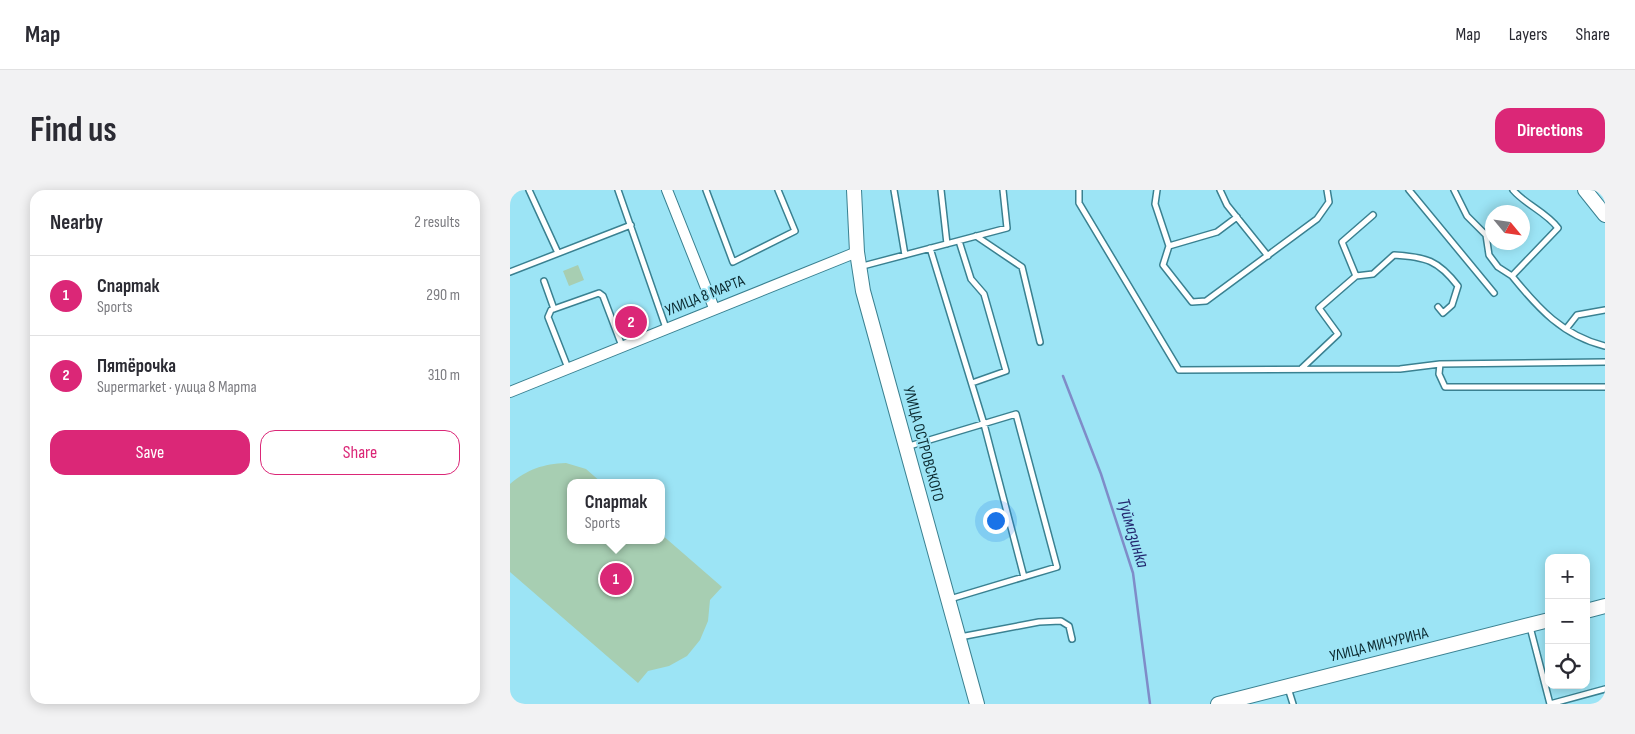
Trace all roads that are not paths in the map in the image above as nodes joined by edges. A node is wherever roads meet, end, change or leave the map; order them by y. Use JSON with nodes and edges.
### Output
{"nodes":[{"id":1,"x":529,"y":190,"type":"edge"},
{"id":2,"x":618,"y":190,"type":"edge"},
{"id":3,"x":667,"y":190,"type":"edge"},
{"id":4,"x":706,"y":190,"type":"edge"},
{"id":5,"x":778,"y":190,"type":"edge"},
{"id":6,"x":854,"y":190,"type":"edge"},
{"id":7,"x":894,"y":190,"type":"edge"},
{"id":8,"x":940,"y":190,"type":"edge"},
{"id":9,"x":1003,"y":190,"type":"edge"},
{"id":10,"x":1080,"y":190,"type":"edge"},
{"id":11,"x":1156,"y":190,"type":"edge"},
{"id":12,"x":1220,"y":190,"type":"edge"},
{"id":13,"x":1327,"y":190,"type":"edge"},
{"id":14,"x":1409,"y":190,"type":"edge"},
{"id":15,"x":1454,"y":190,"type":"edge"},
{"id":16,"x":1513,"y":190,"type":"edge"},
{"id":17,"x":1585,"y":190,"type":"edge"},
{"id":18,"x":1372,"y":215,"type":"dead end"},
{"id":19,"x":1605,"y":215,"type":"edge"},
{"id":20,"x":1237,"y":217,"type":"junction"},
{"id":21,"x":631,"y":225,"type":"junction"},
{"id":22,"x":976,"y":236,"type":"junction"},
{"id":23,"x":959,"y":241,"type":"junction"},
{"id":24,"x":947,"y":244,"type":"junction"},
{"id":25,"x":1169,"y":246,"type":"junction"},
{"id":26,"x":930,"y":248,"type":"junction"},
{"id":27,"x":857,"y":252,"type":"junction"},
{"id":28,"x":558,"y":253,"type":"junction"},
{"id":29,"x":905,"y":255,"type":"junction"},
{"id":30,"x":1268,"y":256,"type":"junction"},
{"id":31,"x":859,"y":267,"type":"junction"},
{"id":32,"x":510,"y":272,"type":"edge"},
{"id":33,"x":1356,"y":276,"type":"junction"},
{"id":34,"x":1512,"y":276,"type":"junction"},
{"id":35,"x":544,"y":281,"type":"dead end"},
{"id":36,"x":1494,"y":293,"type":"dead end"},
{"id":37,"x":1438,"y":307,"type":"dead end"},
{"id":38,"x":554,"y":308,"type":"junction"},
{"id":39,"x":714,"y":308,"type":"junction"},
{"id":40,"x":1605,"y":310,"type":"edge"},
{"id":41,"x":666,"y":328,"type":"junction"},
{"id":42,"x":1566,"y":329,"type":"junction"},
{"id":43,"x":1040,"y":342,"type":"dead end"},
{"id":44,"x":622,"y":346,"type":"junction"},
{"id":45,"x":1605,"y":346,"type":"edge"},
{"id":46,"x":1605,"y":362,"type":"edge"},
{"id":47,"x":1440,"y":364,"type":"junction"},
{"id":48,"x":568,"y":368,"type":"junction"},
{"id":49,"x":1302,"y":368,"type":"junction"},
{"id":50,"x":972,"y":383,"type":"junction"},
{"id":51,"x":1605,"y":387,"type":"edge"},
{"id":52,"x":510,"y":392,"type":"edge"},
{"id":53,"x":984,"y":424,"type":"junction"},
{"id":54,"x":906,"y":447,"type":"junction"},
{"id":55,"x":1024,"y":577,"type":"junction"},
{"id":56,"x":947,"y":600,"type":"junction"},
{"id":57,"x":1605,"y":606,"type":"edge"},
{"id":58,"x":1590,"y":610,"type":"edge"},
{"id":59,"x":1545,"y":621,"type":"edge"},
{"id":60,"x":1530,"y":625,"type":"junction"},
{"id":61,"x":957,"y":637,"type":"junction"},
{"id":62,"x":1072,"y":639,"type":"dead end"},
{"id":63,"x":1288,"y":686,"type":"junction"},
{"id":64,"x":1605,"y":689,"type":"edge"},
{"id":65,"x":977,"y":704,"type":"edge"},
{"id":66,"x":1218,"y":704,"type":"edge"},
{"id":67,"x":1293,"y":704,"type":"edge"},
{"id":68,"x":1550,"y":704,"type":"edge"}],
"edges":[{"from":1,"to":28,"type":"lane"},
{"from":2,"to":21,"type":"lane"},
{"from":3,"to":39,"type":"street"},
{"from":4,"to":5,"type":"lane"},
{"from":6,"to":27,"type":"main road","name":"УЛИЦА ОСТРОВСКОГО"},
{"from":7,"to":29,"type":"lane"},
{"from":8,"to":24,"type":"lane"},
{"from":9,"to":22,"type":"lane"},
{"from":10,"to":49,"type":"lane"},
{"from":11,"to":25,"type":"lane"},
{"from":12,"to":20,"type":"lane"},
{"from":13,"to":30,"type":"lane"},
{"from":14,"to":36,"type":"lane"},
{"from":15,"to":34,"type":"lane"},
{"from":16,"to":34,"type":"lane"},
{"from":17,"to":19,"type":"main road"},
{"from":18,"to":33,"type":"lane"},
{"from":20,"to":25,"type":"lane"},
{"from":20,"to":30,"type":"lane"},
{"from":21,"to":28,"type":"lane"},
{"from":21,"to":41,"type":"lane"},
{"from":22,"to":23,"type":"lane"},
{"from":22,"to":43,"type":"lane"},
{"from":23,"to":24,"type":"lane"},
{"from":23,"to":50,"type":"lane"},
{"from":24,"to":26,"type":"lane"},
{"from":25,"to":30,"type":"lane"},
{"from":26,"to":29,"type":"lane"},
{"from":26,"to":50,"type":"lane"},
{"from":27,"to":31,"type":"main road","name":"УЛИЦА ОСТРОВСКОГО"},
{"from":27,"to":39,"type":"street","name":"УЛИЦА 8 МАРТА"},
{"from":28,"to":32,"type":"lane"},
{"from":29,"to":31,"type":"lane"},
{"from":31,"to":54,"type":"main road","name":"УЛИЦА ОСТРОВСКОГО"},
{"from":33,"to":37,"type":"lane"},
{"from":33,"to":49,"type":"lane"},
{"from":34,"to":42,"type":"lane"},
{"from":35,"to":38,"type":"lane"},
{"from":38,"to":44,"type":"lane"},
{"from":38,"to":48,"type":"lane"},
{"from":39,"to":41,"type":"street","name":"УЛИЦА 8 МАРТА"},
{"from":40,"to":42,"type":"lane"},
{"from":41,"to":44,"type":"street","name":"УЛИЦА 8 МАРТА"},
{"from":42,"to":45,"type":"lane"},
{"from":44,"to":48,"type":"street","name":"УЛИЦА 8 МАРТА"},
{"from":46,"to":47,"type":"lane"},
{"from":47,"to":49,"type":"lane"},
{"from":47,"to":51,"type":"lane"},
{"from":48,"to":52,"type":"street","name":"УЛИЦА 8 МАРТА"},
{"from":50,"to":53,"type":"lane"},
{"from":53,"to":54,"type":"lane"},
{"from":53,"to":55,"type":"lane"},
{"from":53,"to":55,"type":"lane"},
{"from":54,"to":56,"type":"main road","name":"УЛИЦА ОСТРОВСКОГО"},
{"from":55,"to":56,"type":"lane"},
{"from":56,"to":61,"type":"main road","name":"УЛИЦА ОСТРОВСКОГО"},
{"from":57,"to":58,"type":"main road"},
{"from":59,"to":60,"type":"main road","name":"УЛИЦА МИЧУРИНА"},
{"from":60,"to":63,"type":"main road","name":"УЛИЦА МИЧУРИНА"},
{"from":60,"to":68,"type":"lane"},
{"from":61,"to":62,"type":"lane"},
{"from":61,"to":65,"type":"main road","name":"УЛИЦА ОСТРОВСКОГО"},
{"from":63,"to":66,"type":"main road","name":"УЛИЦА МИЧУРИНА"},
{"from":63,"to":67,"type":"lane"},
{"from":64,"to":68,"type":"lane"}]}
